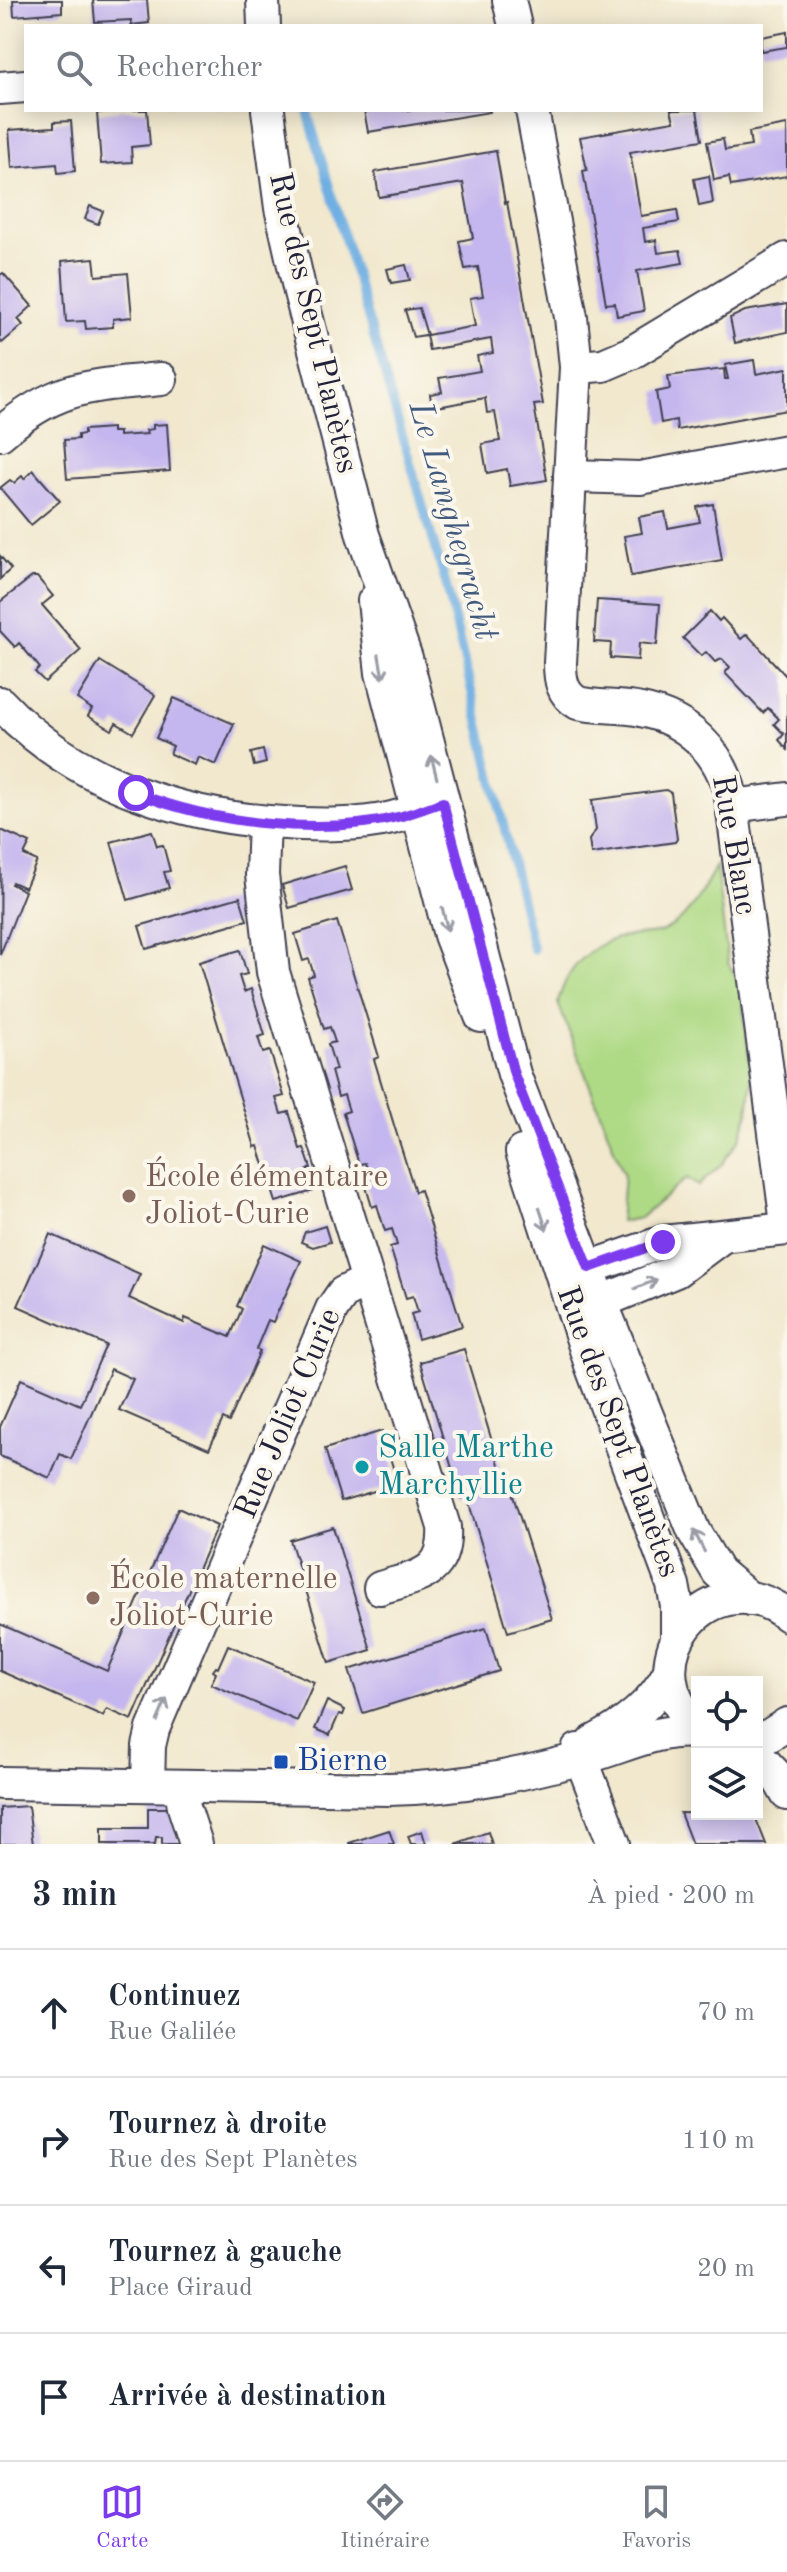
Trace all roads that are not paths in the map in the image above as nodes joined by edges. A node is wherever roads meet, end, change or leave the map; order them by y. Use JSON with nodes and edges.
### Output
{"nodes":[{"id":1,"x":263,"y":0,"type":"edge"},
{"id":2,"x":509,"y":0,"type":"edge"},
{"id":3,"x":264,"y":24,"type":"edge"},
{"id":4,"x":515,"y":24,"type":"edge"},
{"id":5,"x":24,"y":86,"type":"edge"},
{"id":6,"x":0,"y":88,"type":"edge"},
{"id":7,"x":268,"y":112,"type":"edge"},
{"id":8,"x":532,"y":112,"type":"edge"},
{"id":9,"x":787,"y":259,"type":"edge"},
{"id":10,"x":576,"y":367,"type":"junction"},
{"id":11,"x":161,"y":379,"type":"dead end"},
{"id":12,"x":0,"y":434,"type":"edge"},
{"id":13,"x":787,"y":451,"type":"edge"},
{"id":14,"x":570,"y":476,"type":"junction"},
{"id":15,"x":1,"y":706,"type":"edge"},
{"id":16,"x":787,"y":799,"type":"edge"},
{"id":17,"x":430,"y":806,"type":"junction"},
{"id":18,"x":732,"y":806,"type":"junction"},
{"id":19,"x":264,"y":822,"type":"junction"},
{"id":20,"x":787,"y":1227,"type":"edge"},
{"id":21,"x":723,"y":1236,"type":"junction"},
{"id":22,"x":575,"y":1273,"type":"junction"},
{"id":23,"x":367,"y":1281,"type":"junction"},
{"id":24,"x":587,"y":1308,"type":"junction"},
{"id":25,"x":380,"y":1588,"type":"dead end"},
{"id":26,"x":750,"y":1599,"type":"junction"},
{"id":27,"x":787,"y":1615,"type":"edge"},
{"id":28,"x":677,"y":1637,"type":"junction"},
{"id":29,"x":670,"y":1671,"type":"junction"},
{"id":30,"x":691,"y":1721,"type":"edge"},
{"id":31,"x":787,"y":1724,"type":"edge"},
{"id":32,"x":691,"y":1729,"type":"edge"},
{"id":33,"x":763,"y":1737,"type":"edge"},
{"id":34,"x":580,"y":1754,"type":"junction"},
{"id":35,"x":763,"y":1761,"type":"edge"},
{"id":36,"x":0,"y":1783,"type":"edge"},
{"id":37,"x":148,"y":1785,"type":"junction"},
{"id":38,"x":181,"y":1786,"type":"junction"},
{"id":39,"x":787,"y":1794,"type":"edge"},
{"id":40,"x":196,"y":1844,"type":"edge"},
{"id":41,"x":614,"y":1844,"type":"edge"}],
"edges":[{"from":1,"to":3,"type":"street"},
{"from":2,"to":4,"type":"street"},
{"from":5,"to":6,"type":"street"},
{"from":7,"to":17,"type":"street","name":"Rue des Sept Planètes"},
{"from":8,"to":10,"type":"street"},
{"from":9,"to":10,"type":"street"},
{"from":10,"to":14,"type":"street"},
{"from":11,"to":12,"type":"street"},
{"from":13,"to":14,"type":"street"},
{"from":14,"to":18,"type":"street","name":"Rue Blanc"},
{"from":15,"to":19,"type":"street"},
{"from":16,"to":18,"type":"street"},
{"from":17,"to":19,"type":"street"},
{"from":17,"to":22,"type":"street","name":"Rue des Sept Planètes"},
{"from":18,"to":20,"type":"street","name":"Rue Blanc"},
{"from":19,"to":23,"type":"street"},
{"from":20,"to":21,"type":"street"},
{"from":21,"to":22,"type":"street"},
{"from":24,"to":21,"type":"street","one_way":true},
{"from":22,"to":24,"type":"street","name":"Rue des Sept Planètes"},
{"from":23,"to":25,"type":"street"},
{"from":37,"to":23,"type":"street","name":"Rue Joliot Curie","one_way":true},
{"from":26,"to":24,"type":"street","name":"Rue des Sept Planètes","one_way":true},
{"from":24,"to":28,"type":"street","name":"Rue des Sept Planètes"},
{"from":26,"to":27,"type":"street","name":"Rue des Sept Planètes"},
{"from":26,"to":28,"type":"street"},
{"from":28,"to":29,"type":"street","name":"Rue des Sept Planètes"},
{"from":29,"to":30,"type":"street"},
{"from":29,"to":34,"type":"street"},
{"from":31,"to":33,"type":"street"},
{"from":32,"to":34,"type":"street"},
{"from":34,"to":38,"type":"street"},
{"from":34,"to":41,"type":"street"},
{"from":35,"to":39,"type":"street"},
{"from":36,"to":37,"type":"street"},
{"from":37,"to":38,"type":"street"},
{"from":38,"to":40,"type":"street"}]}
